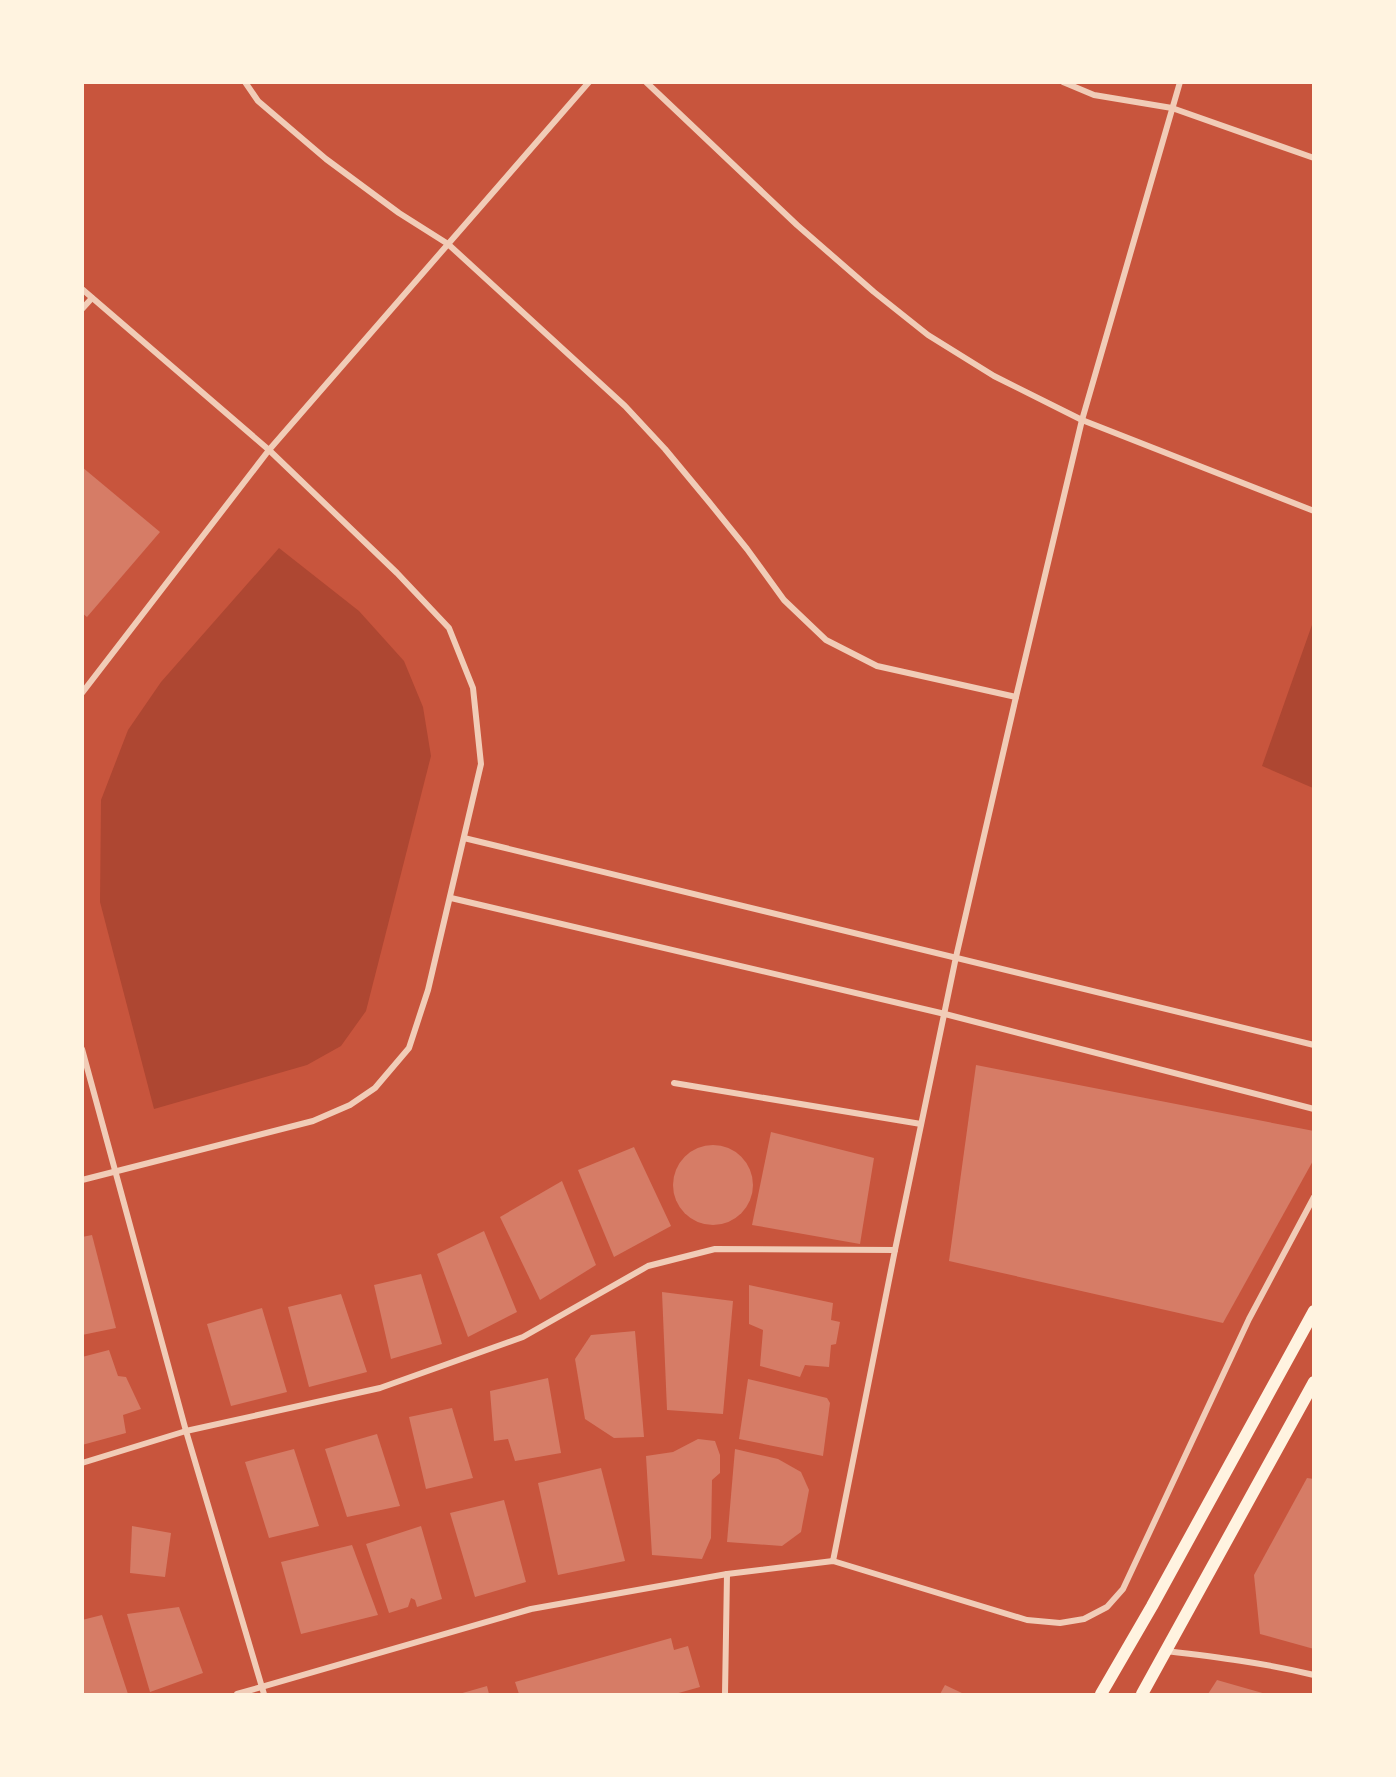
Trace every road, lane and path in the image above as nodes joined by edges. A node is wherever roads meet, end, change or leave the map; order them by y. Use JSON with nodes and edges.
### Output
{"nodes":[{"id":1,"x":245,"y":82,"type":"edge"},
{"id":2,"x":589,"y":82,"type":"edge"},
{"id":3,"x":646,"y":82,"type":"edge"},
{"id":4,"x":1063,"y":82,"type":"edge"},
{"id":5,"x":1180,"y":82,"type":"edge"},
{"id":6,"x":1172,"y":108,"type":"junction"},
{"id":7,"x":1314,"y":158,"type":"edge"},
{"id":8,"x":447,"y":244,"type":"junction"},
{"id":9,"x":82,"y":289,"type":"edge"},
{"id":10,"x":92,"y":298,"type":"junction"},
{"id":11,"x":82,"y":309,"type":"edge"},
{"id":12,"x":1082,"y":420,"type":"junction"},
{"id":13,"x":269,"y":450,"type":"junction"},
{"id":14,"x":1314,"y":511,"type":"edge"},
{"id":15,"x":82,"y":693,"type":"edge"},
{"id":16,"x":1016,"y":697,"type":"junction"},
{"id":17,"x":464,"y":838,"type":"junction"},
{"id":18,"x":451,"y":898,"type":"junction"},
{"id":19,"x":956,"y":957,"type":"junction"},
{"id":20,"x":945,"y":1014,"type":"junction"},
{"id":21,"x":1314,"y":1045,"type":"edge"},
{"id":22,"x":82,"y":1049,"type":"edge"},
{"id":23,"x":674,"y":1083,"type":"dead end"},
{"id":24,"x":1314,"y":1109,"type":"edge"},
{"id":25,"x":921,"y":1124,"type":"junction"},
{"id":26,"x":114,"y":1170,"type":"junction"},
{"id":27,"x":82,"y":1180,"type":"edge"},
{"id":28,"x":1314,"y":1197,"type":"edge"},
{"id":29,"x":895,"y":1250,"type":"junction"},
{"id":30,"x":1314,"y":1311,"type":"edge"},
{"id":31,"x":1314,"y":1382,"type":"edge"},
{"id":32,"x":186,"y":1431,"type":"junction"},
{"id":33,"x":82,"y":1463,"type":"edge"},
{"id":34,"x":832,"y":1561,"type":"junction"},
{"id":35,"x":727,"y":1574,"type":"junction"},
{"id":36,"x":1165,"y":1651,"type":"junction"},
{"id":37,"x":1314,"y":1675,"type":"edge"},
{"id":38,"x":261,"y":1686,"type":"junction"},
{"id":39,"x":237,"y":1695,"type":"edge"},
{"id":40,"x":264,"y":1695,"type":"edge"},
{"id":41,"x":725,"y":1695,"type":"edge"},
{"id":42,"x":1101,"y":1695,"type":"edge"},
{"id":43,"x":1142,"y":1695,"type":"edge"}],
"edges":[{"from":1,"to":8,"type":"street"},
{"from":2,"to":8,"type":"street"},
{"from":3,"to":12,"type":"street"},
{"from":4,"to":6,"type":"street"},
{"from":5,"to":6,"type":"street"},
{"from":6,"to":7,"type":"street"},
{"from":6,"to":12,"type":"street"},
{"from":8,"to":13,"type":"street"},
{"from":8,"to":16,"type":"street"},
{"from":9,"to":10,"type":"street"},
{"from":10,"to":11,"type":"street"},
{"from":10,"to":13,"type":"street"},
{"from":12,"to":14,"type":"street"},
{"from":12,"to":16,"type":"street"},
{"from":13,"to":15,"type":"street"},
{"from":13,"to":17,"type":"street"},
{"from":16,"to":19,"type":"street"},
{"from":17,"to":18,"type":"street"},
{"from":17,"to":19,"type":"street"},
{"from":18,"to":20,"type":"street"},
{"from":18,"to":26,"type":"street"},
{"from":19,"to":20,"type":"street"},
{"from":19,"to":21,"type":"street"},
{"from":20,"to":24,"type":"street"},
{"from":20,"to":25,"type":"street"},
{"from":22,"to":26,"type":"street"},
{"from":23,"to":25,"type":"street"},
{"from":25,"to":29,"type":"street"},
{"from":26,"to":27,"type":"street"},
{"from":26,"to":32,"type":"street"},
{"from":28,"to":34,"type":"street"},
{"from":29,"to":32,"type":"street"},
{"from":29,"to":34,"type":"street"},
{"from":30,"to":42,"type":"main road"},
{"from":31,"to":36,"type":"main road"},
{"from":32,"to":33,"type":"street"},
{"from":32,"to":38,"type":"street"},
{"from":34,"to":35,"type":"street"},
{"from":35,"to":38,"type":"street"},
{"from":35,"to":41,"type":"street"},
{"from":36,"to":37,"type":"street"},
{"from":36,"to":43,"type":"main road"},
{"from":38,"to":39,"type":"street"},
{"from":38,"to":40,"type":"street"}]}
